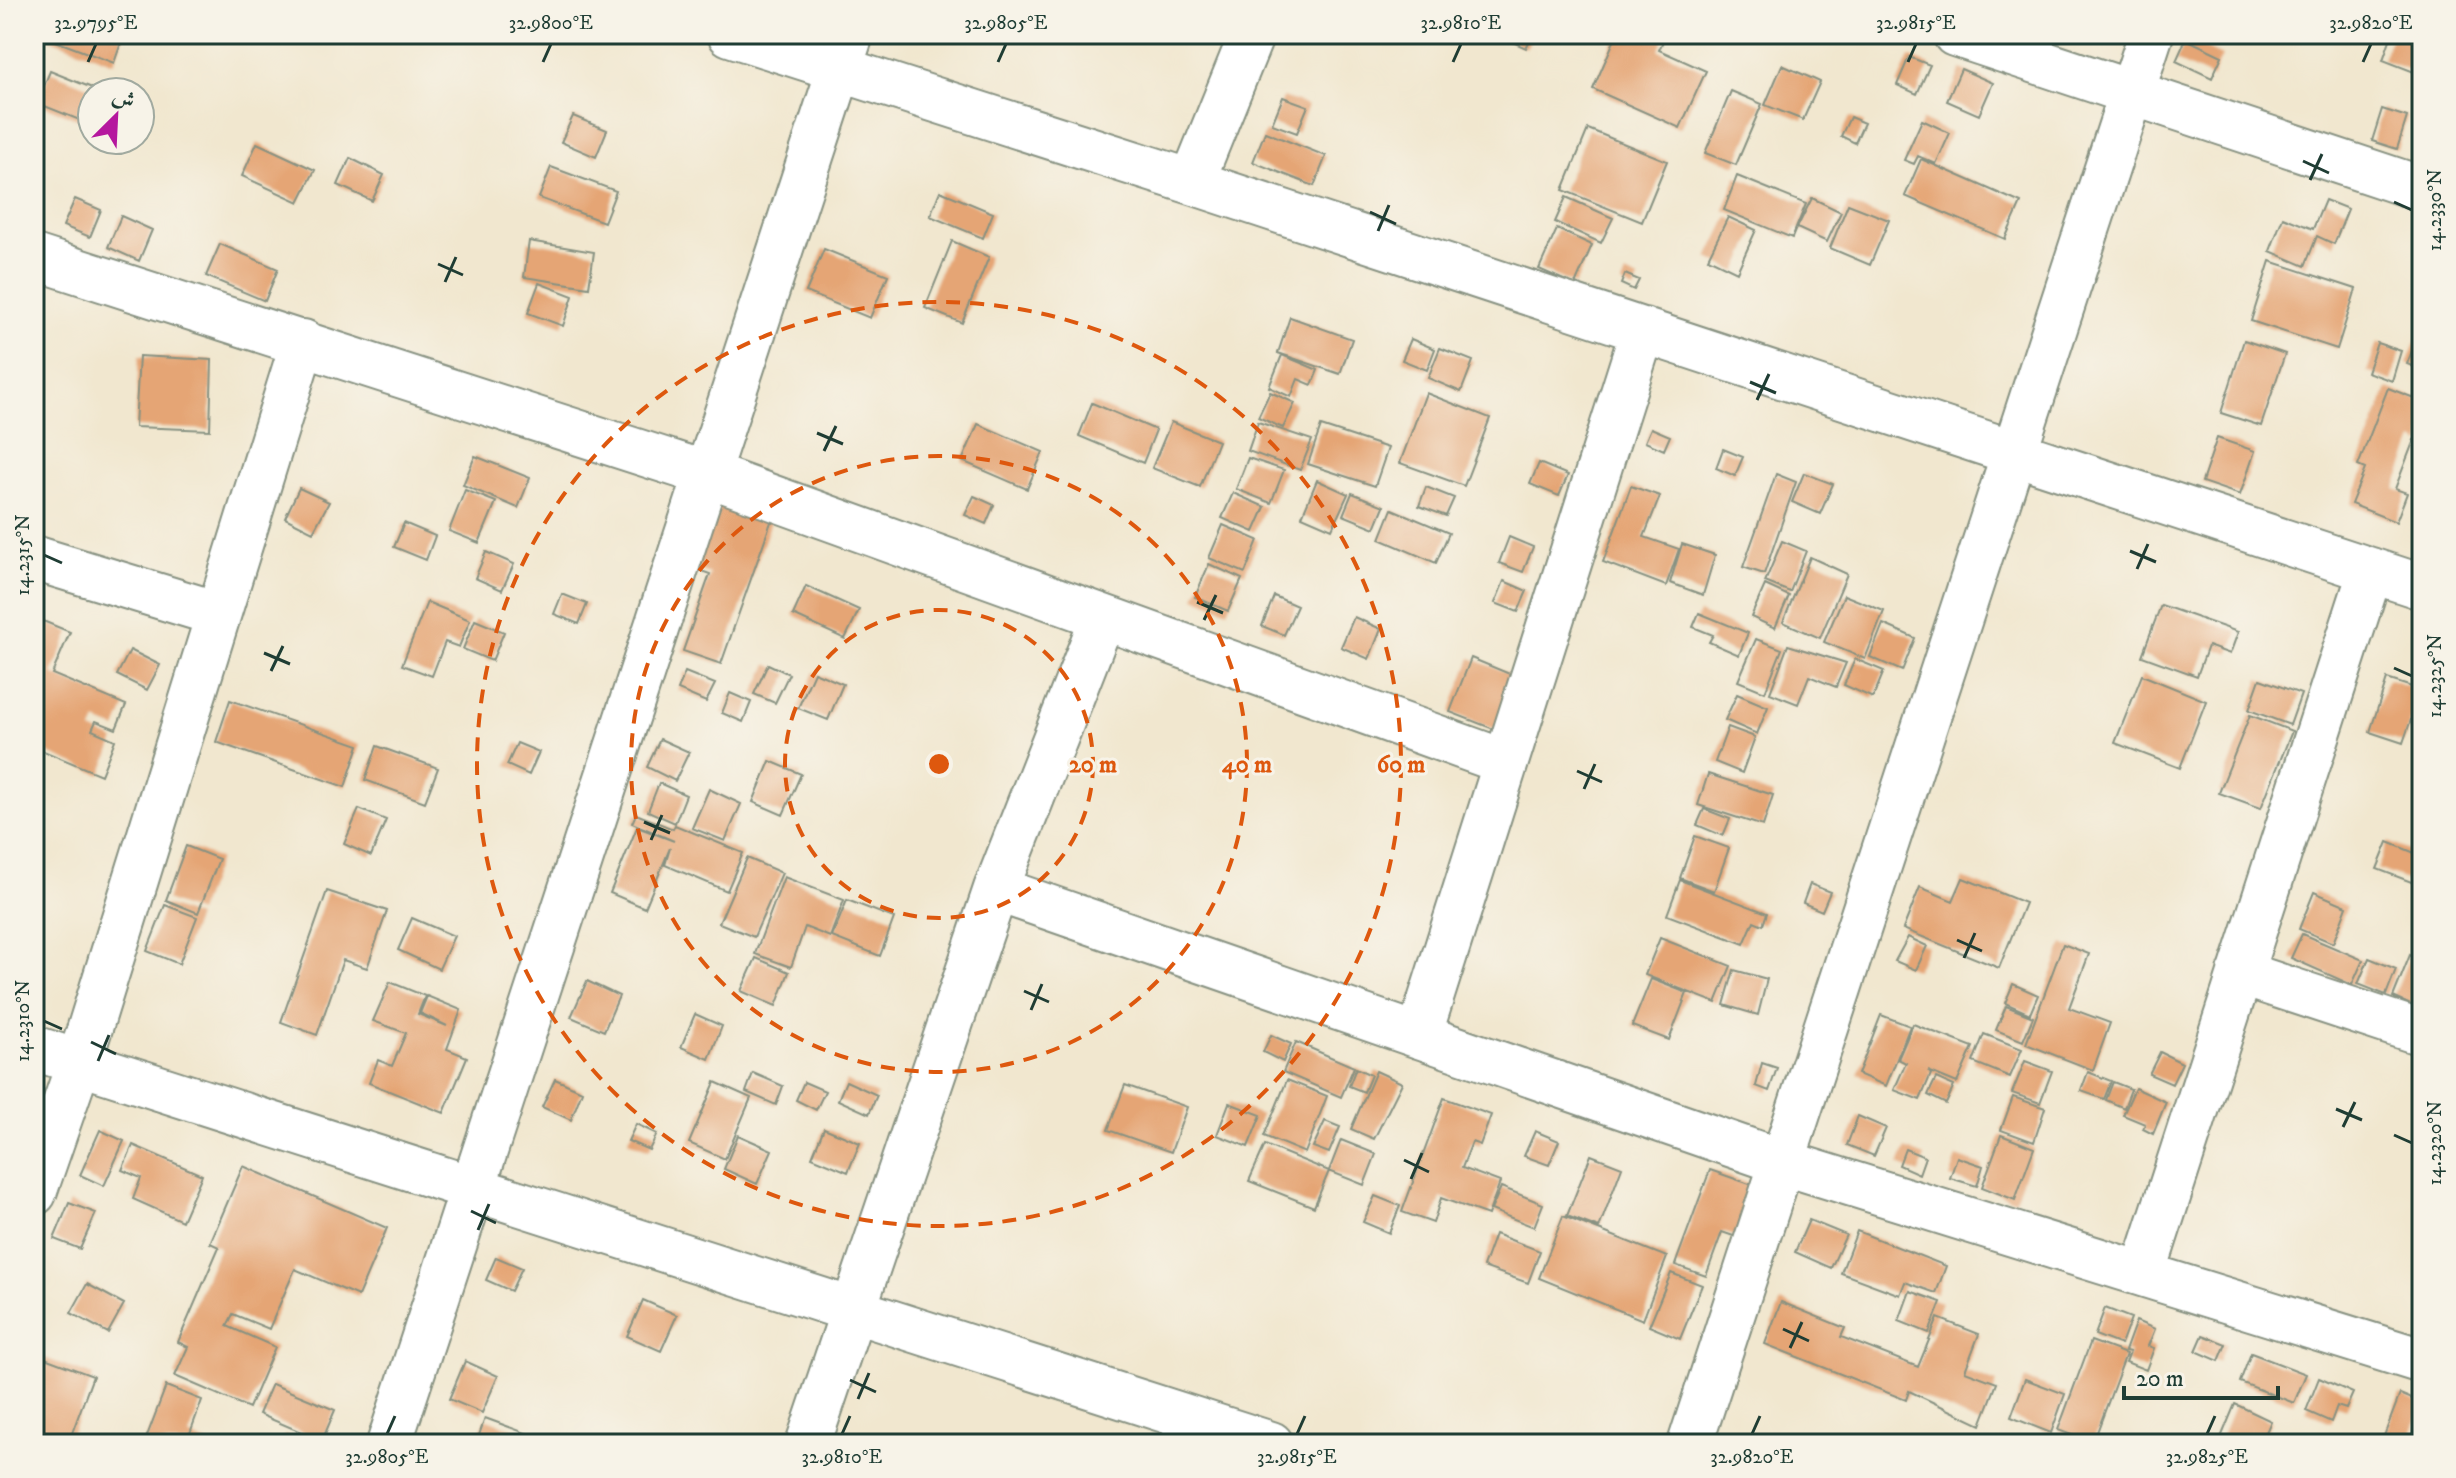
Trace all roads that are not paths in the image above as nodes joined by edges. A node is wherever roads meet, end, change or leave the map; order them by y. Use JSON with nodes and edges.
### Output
{"nodes":[{"id":1,"x":730,"y":34,"type":"edge"},
{"id":2,"x":1252,"y":34,"type":"edge"},
{"id":3,"x":1955,"y":34,"type":"edge"},
{"id":4,"x":2151,"y":34,"type":"edge"},
{"id":5,"x":845,"y":50,"type":"edge"},
{"id":6,"x":2131,"y":94,"type":"junction"},
{"id":7,"x":1192,"y":182,"type":"junction"},
{"id":8,"x":2422,"y":189,"type":"edge"},
{"id":9,"x":34,"y":257,"type":"edge"},
{"id":10,"x":1643,"y":330,"type":"junction"},
{"id":11,"x":303,"y":342,"type":"junction"},
{"id":12,"x":2014,"y":452,"type":"junction"},
{"id":13,"x":707,"y":474,"type":"junction"},
{"id":14,"x":34,"y":558,"type":"edge"},
{"id":15,"x":2371,"y":570,"type":"junction"},
{"id":16,"x":2422,"y":587,"type":"edge"},
{"id":17,"x":218,"y":614,"type":"junction"},
{"id":18,"x":1103,"y":617,"type":"junction"},
{"id":19,"x":1505,"y":762,"type":"junction"},
{"id":20,"x":996,"y":889,"type":"junction"},
{"id":21,"x":2240,"y":973,"type":"junction"},
{"id":22,"x":2422,"y":1033,"type":"edge"},
{"id":23,"x":1419,"y":1036,"type":"junction"},
{"id":24,"x":34,"y":1048,"type":"edge"},
{"id":25,"x":79,"y":1063,"type":"junction"},
{"id":26,"x":1782,"y":1162,"type":"junction"},
{"id":27,"x":472,"y":1189,"type":"junction"},
{"id":28,"x":34,"y":1193,"type":"edge"},
{"id":29,"x":2143,"y":1274,"type":"junction"},
{"id":30,"x":854,"y":1311,"type":"junction"},
{"id":31,"x":2422,"y":1361,"type":"edge"},
{"id":32,"x":389,"y":1444,"type":"edge"},
{"id":33,"x":808,"y":1444,"type":"edge"},
{"id":34,"x":1271,"y":1444,"type":"edge"},
{"id":35,"x":1690,"y":1444,"type":"edge"}],
"edges":[{"from":1,"to":5,"type":"street"},
{"from":2,"to":7,"type":"street"},
{"from":3,"to":6,"type":"street"},
{"from":4,"to":6,"type":"street"},
{"from":5,"to":7,"type":"street"},
{"from":5,"to":13,"type":"street"},
{"from":6,"to":8,"type":"street"},
{"from":6,"to":12,"type":"street"},
{"from":7,"to":10,"type":"street"},
{"from":9,"to":11,"type":"street"},
{"from":10,"to":12,"type":"street"},
{"from":10,"to":19,"type":"street"},
{"from":11,"to":13,"type":"street"},
{"from":11,"to":17,"type":"street"},
{"from":12,"to":15,"type":"street"},
{"from":12,"to":26,"type":"street"},
{"from":13,"to":18,"type":"street"},
{"from":13,"to":27,"type":"street"},
{"from":14,"to":17,"type":"street"},
{"from":15,"to":16,"type":"street"},
{"from":15,"to":21,"type":"street"},
{"from":17,"to":25,"type":"street"},
{"from":18,"to":19,"type":"street"},
{"from":18,"to":20,"type":"street"},
{"from":19,"to":23,"type":"street"},
{"from":20,"to":23,"type":"street"},
{"from":20,"to":30,"type":"street"},
{"from":21,"to":22,"type":"street"},
{"from":21,"to":29,"type":"street"},
{"from":23,"to":26,"type":"street"},
{"from":24,"to":25,"type":"street"},
{"from":25,"to":27,"type":"street"},
{"from":25,"to":28,"type":"street"},
{"from":26,"to":29,"type":"street"},
{"from":26,"to":35,"type":"street"},
{"from":27,"to":30,"type":"street"},
{"from":27,"to":32,"type":"street"},
{"from":29,"to":31,"type":"street"},
{"from":30,"to":33,"type":"street"},
{"from":30,"to":34,"type":"street"}]}
